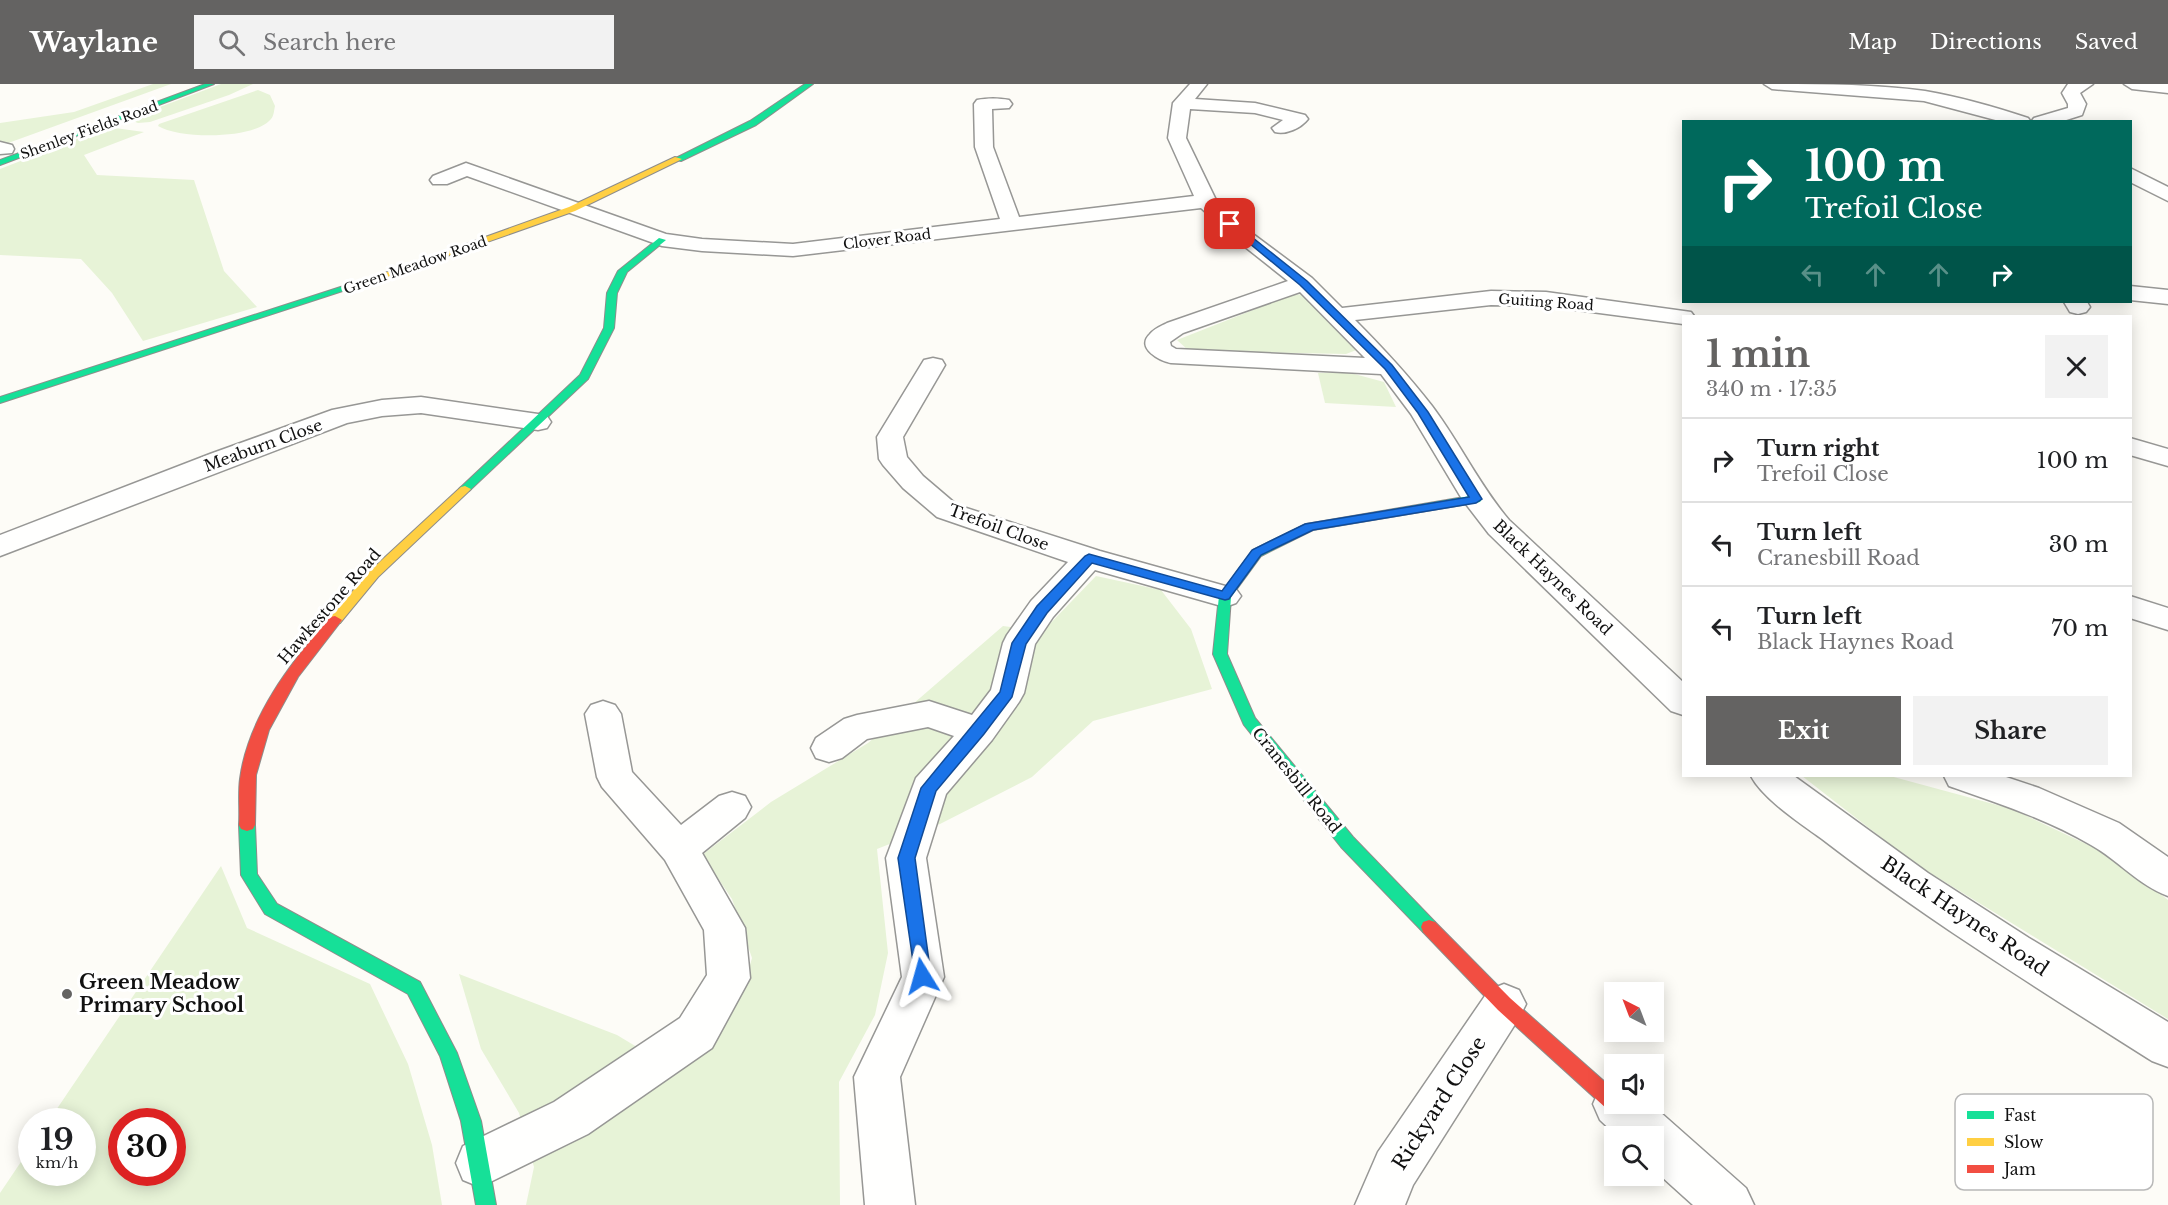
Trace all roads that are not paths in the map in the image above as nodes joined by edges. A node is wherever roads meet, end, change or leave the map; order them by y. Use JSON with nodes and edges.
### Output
{"nodes":[{"id":1,"x":185,"y":84,"type":"edge"},
{"id":2,"x":211,"y":84,"type":"edge"},
{"id":3,"x":810,"y":84,"type":"edge"},
{"id":4,"x":1199,"y":84,"type":"edge"},
{"id":5,"x":1772,"y":84,"type":"edge"},
{"id":6,"x":2085,"y":84,"type":"edge"},
{"id":7,"x":2132,"y":84,"type":"edge"},
{"id":8,"x":2166,"y":86,"type":"edge"},
{"id":9,"x":1182,"y":103,"type":"junction"},
{"id":10,"x":1003,"y":104,"type":"dead end"},
{"id":11,"x":2016,"y":120,"type":"edge"},
{"id":12,"x":2047,"y":120,"type":"edge"},
{"id":13,"x":1281,"y":128,"type":"dead end"},
{"id":14,"x":1,"y":153,"type":"edge"},
{"id":15,"x":489,"y":160,"type":"dead end"},
{"id":16,"x":466,"y":170,"type":"junction"},
{"id":17,"x":2132,"y":175,"type":"edge"},
{"id":18,"x":440,"y":180,"type":"dead end"},
{"id":19,"x":1200,"y":189,"type":"junction"},
{"id":20,"x":2168,"y":195,"type":"edge"},
{"id":21,"x":572,"y":209,"type":"junction"},
{"id":22,"x":1012,"y":225,"type":"junction"},
{"id":23,"x":662,"y":240,"type":"junction"},
{"id":24,"x":1304,"y":283,"type":"junction"},
{"id":25,"x":2132,"y":293,"type":"edge"},
{"id":26,"x":2168,"y":297,"type":"edge"},
{"id":27,"x":1338,"y":315,"type":"junction"},
{"id":28,"x":1682,"y":317,"type":"edge"},
{"id":29,"x":933,"y":364,"type":"dead end"},
{"id":30,"x":1388,"y":367,"type":"junction"},
{"id":31,"x":0,"y":400,"type":"edge"},
{"id":32,"x":538,"y":422,"type":"junction"},
{"id":33,"x":2132,"y":447,"type":"edge"},
{"id":34,"x":2168,"y":458,"type":"edge"},
{"id":35,"x":1476,"y":499,"type":"junction"},
{"id":36,"x":0,"y":546,"type":"edge"},
{"id":37,"x":1089,"y":558,"type":"junction"},
{"id":38,"x":1225,"y":596,"type":"junction"},
{"id":39,"x":2132,"y":608,"type":"edge"},
{"id":40,"x":2168,"y":620,"type":"edge"},
{"id":41,"x":1682,"y":701,"type":"edge"},
{"id":42,"x":603,"y":714,"type":"dead end"},
{"id":43,"x":979,"y":730,"type":"junction"},
{"id":44,"x":829,"y":748,"type":"dead end"},
{"id":45,"x":1770,"y":777,"type":"edge"},
{"id":46,"x":1965,"y":777,"type":"edge"},
{"id":47,"x":732,"y":807,"type":"dead end"},
{"id":48,"x":679,"y":849,"type":"junction"},
{"id":49,"x":2168,"y":879,"type":"edge"},
{"id":50,"x":1504,"y":1004,"type":"junction"},
{"id":51,"x":2168,"y":1046,"type":"edge"},
{"id":52,"x":1604,"y":1093,"type":"edge"},
{"id":53,"x":1627,"y":1114,"type":"edge"},
{"id":54,"x":1641,"y":1126,"type":"edge"},
{"id":55,"x":1664,"y":1147,"type":"edge"},
{"id":56,"x":480,"y":1163,"type":"junction"},
{"id":57,"x":486,"y":1205,"type":"edge"},
{"id":58,"x":890,"y":1205,"type":"edge"},
{"id":59,"x":1380,"y":1205,"type":"edge"},
{"id":60,"x":1729,"y":1205,"type":"edge"}],
"edges":[{"from":1,"to":14,"type":"street","name":"Shenley Fields Road"},
{"from":2,"to":14,"type":"street","name":"Shenley Fields Road"},
{"from":3,"to":21,"type":"street","name":"Green Meadow Road"},
{"from":4,"to":9,"type":"street"},
{"from":5,"to":11,"type":"street"},
{"from":6,"to":12,"type":"street"},
{"from":7,"to":8,"type":"street"},
{"from":9,"to":13,"type":"street"},
{"from":9,"to":19,"type":"street"},
{"from":10,"to":22,"type":"street"},
{"from":15,"to":16,"type":"street"},
{"from":16,"to":18,"type":"street"},
{"from":16,"to":21,"type":"street","name":"Clover Road"},
{"from":17,"to":20,"type":"street"},
{"from":19,"to":22,"type":"street","name":"Clover Road"},
{"from":19,"to":24,"type":"street","name":"Black Haynes Road"},
{"from":21,"to":23,"type":"street","name":"Clover Road"},
{"from":21,"to":31,"type":"street","name":"Green Meadow Road"},
{"from":22,"to":23,"type":"street","name":"Clover Road"},
{"from":23,"to":32,"type":"street","name":"Hawkestone Road"},
{"from":24,"to":27,"type":"street","name":"Black Haynes Road"},
{"from":24,"to":30,"type":"street"},
{"from":25,"to":26,"type":"street"},
{"from":27,"to":28,"type":"street","name":"Guiting Road"},
{"from":27,"to":30,"type":"street","name":"Black Haynes Road"},
{"from":29,"to":37,"type":"street","name":"Trefoil Close"},
{"from":30,"to":35,"type":"street","name":"Black Haynes Road"},
{"from":32,"to":36,"type":"street","name":"Meaburn Close"},
{"from":32,"to":56,"type":"street","name":"Hawkestone Road"},
{"from":33,"to":34,"type":"street"},
{"from":35,"to":38,"type":"street"},
{"from":35,"to":41,"type":"street","name":"Black Haynes Road"},
{"from":37,"to":38,"type":"street","name":"Trefoil Close"},
{"from":37,"to":43,"type":"street"},
{"from":38,"to":50,"type":"street","name":"Cranesbill Road"},
{"from":39,"to":40,"type":"street"},
{"from":42,"to":48,"type":"street"},
{"from":43,"to":44,"type":"street"},
{"from":43,"to":58,"type":"street"},
{"from":45,"to":51,"type":"street","name":"Black Haynes Road"},
{"from":46,"to":49,"type":"street"},
{"from":47,"to":48,"type":"street"},
{"from":48,"to":56,"type":"street"},
{"from":50,"to":52,"type":"street","name":"Cranesbill Road"},
{"from":50,"to":59,"type":"street","name":"Rickyard Close"},
{"from":53,"to":54,"type":"street","name":"Cranesbill Road"},
{"from":55,"to":60,"type":"street","name":"Cranesbill Road"},
{"from":56,"to":57,"type":"street","name":"Hawkestone Road"}]}
